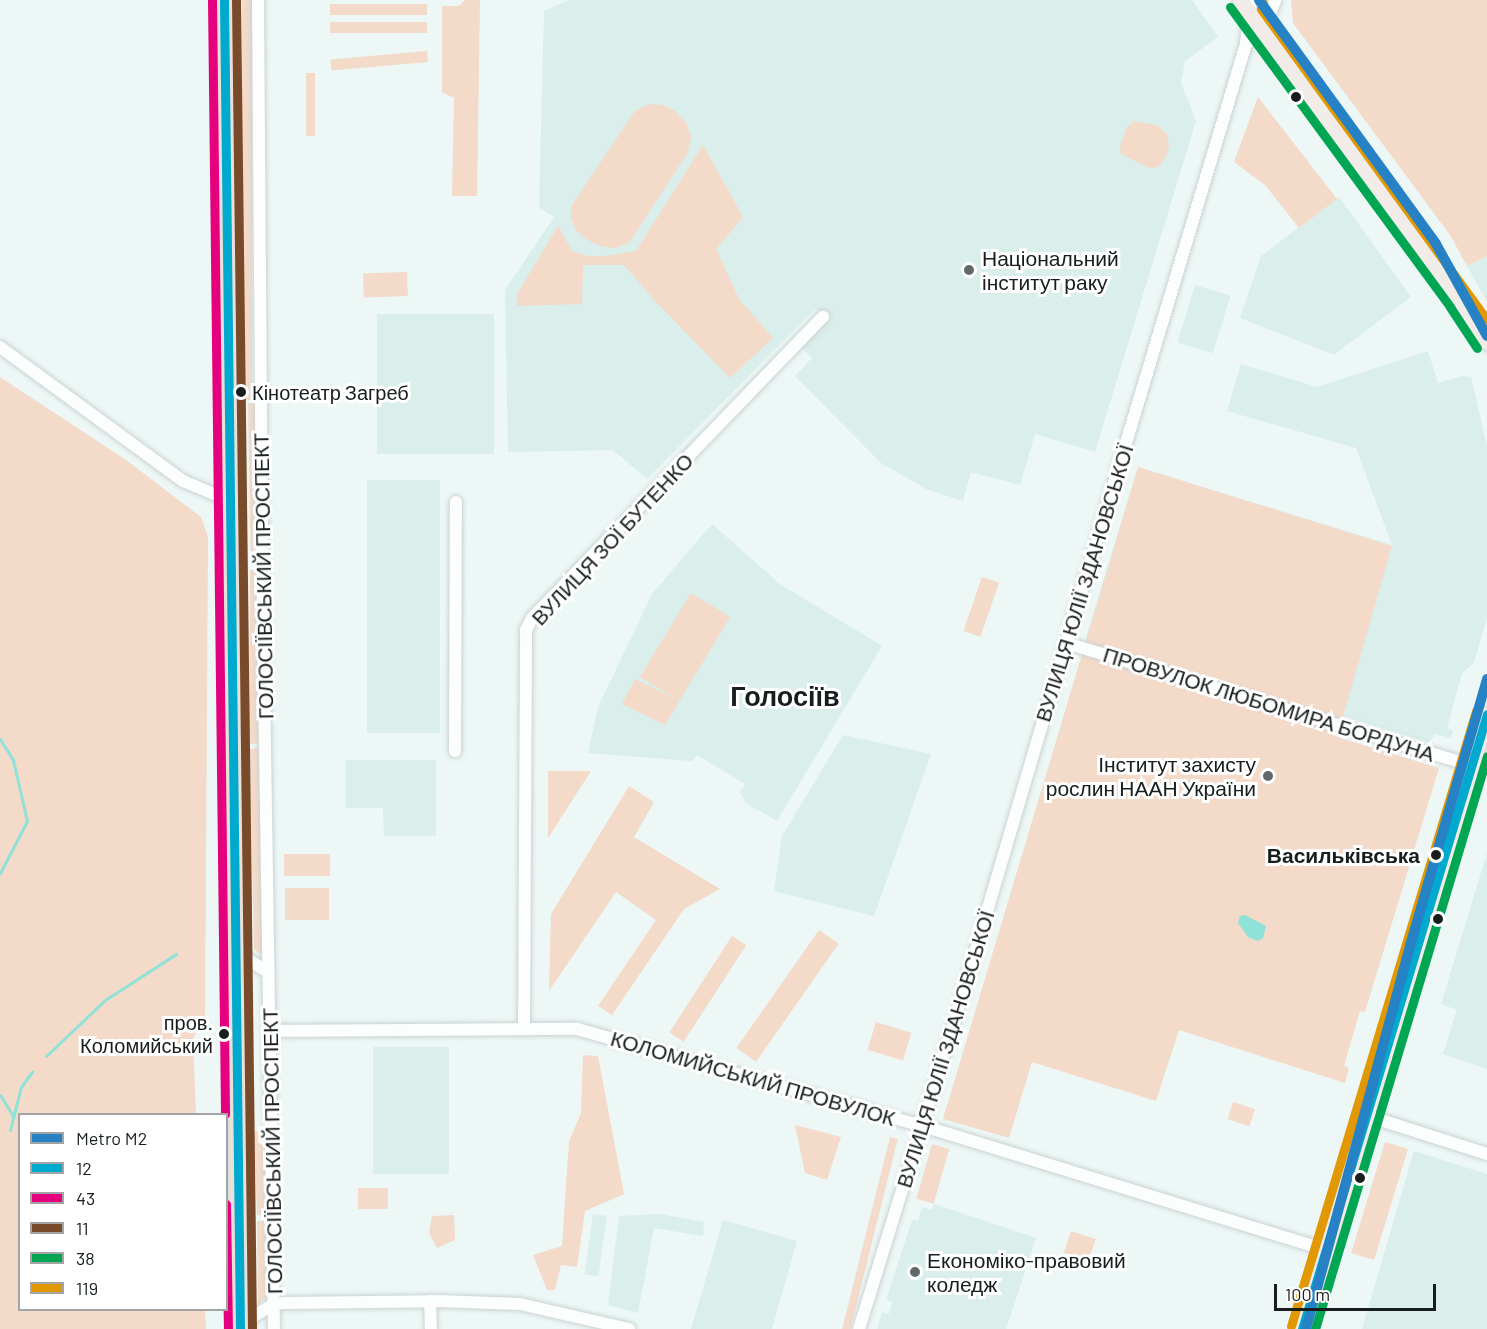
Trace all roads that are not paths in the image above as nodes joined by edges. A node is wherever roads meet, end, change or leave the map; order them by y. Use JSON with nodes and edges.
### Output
{"nodes":[{"id":1,"x":224,"y":0,"type":"edge"},
{"id":2,"x":258,"y":0,"type":"edge"},
{"id":3,"x":1275,"y":0,"type":"edge"},
{"id":4,"x":1247,"y":4,"type":"edge"},
{"id":5,"x":1263,"y":32,"type":"junction"},
{"id":6,"x":1246,"y":44,"type":"junction"},
{"id":7,"x":824,"y":317,"type":"dead end"},
{"id":8,"x":1487,"y":342,"type":"edge"},
{"id":9,"x":0,"y":347,"type":"edge"},
{"id":10,"x":231,"y":501,"type":"junction"},
{"id":11,"x":456,"y":502,"type":"dead end"},
{"id":12,"x":1066,"y":643,"type":"junction"},
{"id":13,"x":1487,"y":714,"type":"edge"},
{"id":14,"x":455,"y":751,"type":"dead end"},
{"id":15,"x":1472,"y":765,"type":"junction"},
{"id":16,"x":236,"y":952,"type":"junction"},
{"id":17,"x":268,"y":972,"type":"junction"},
{"id":18,"x":524,"y":1028,"type":"junction"},
{"id":19,"x":271,"y":1031,"type":"junction"},
{"id":20,"x":1368,"y":1116,"type":"junction"},
{"id":21,"x":923,"y":1126,"type":"junction"},
{"id":22,"x":1487,"y":1154,"type":"edge"},
{"id":23,"x":1325,"y":1250,"type":"junction"},
{"id":24,"x":430,"y":1301,"type":"junction"},
{"id":25,"x":274,"y":1305,"type":"junction"},
{"id":26,"x":240,"y":1327,"type":"edge"},
{"id":27,"x":274,"y":1329,"type":"edge"},
{"id":28,"x":431,"y":1329,"type":"edge"},
{"id":29,"x":629,"y":1329,"type":"edge"},
{"id":30,"x":859,"y":1329,"type":"edge"},
{"id":31,"x":1302,"y":1329,"type":"edge"}],
"edges":[{"from":1,"to":10,"type":"highway","name":"ГОЛОСІЇВСЬКИЙ ПРОСПЕКТ"},
{"from":2,"to":17,"type":"street","name":"ГОЛОСІЇВСЬКИЙ ПРОСПЕКТ"},
{"from":3,"to":5,"type":"street"},
{"from":4,"to":5,"type":"main road"},
{"from":4,"to":6,"type":"street","name":"ВУЛИЦЯ ЮЛІЇ ЗДАНОВСЬКОЇ"},
{"from":5,"to":6,"type":"street"},
{"from":5,"to":8,"type":"main road"},
{"from":6,"to":12,"type":"street","name":"ВУЛИЦЯ ЮЛІЇ ЗДАНОВСЬКОЇ"},
{"from":7,"to":18,"type":"street","name":"ВУЛИЦЯ ЗОЇ БУТЕНКО"},
{"from":9,"to":10,"type":"street"},
{"from":10,"to":16,"type":"highway","name":"ГОЛОСІЇВСЬКИЙ ПРОСПЕКТ"},
{"from":11,"to":14,"type":"street"},
{"from":12,"to":15,"type":"street","name":"ПРОВУЛОК ЛЮБОМИРА БОРДУНА"},
{"from":12,"to":21,"type":"street","name":"ВУЛИЦЯ ЮЛІЇ ЗДАНОВСЬКОЇ"},
{"from":13,"to":15,"type":"main road"},
{"from":15,"to":20,"type":"main road"},
{"from":16,"to":17,"type":"street"},
{"from":16,"to":26,"type":"highway","name":"ГОЛОСІЇВСЬКИЙ ПРОСПЕКТ"},
{"from":17,"to":19,"type":"street","name":"ГОЛОСІЇВСЬКИЙ ПРОСПЕКТ"},
{"from":18,"to":19,"type":"street","name":"КОЛОМИЙСЬКИЙ ПРОВУЛОК"},
{"from":18,"to":21,"type":"street","name":"КОЛОМИЙСЬКИЙ ПРОВУЛОК"},
{"from":19,"to":25,"type":"street","name":"ГОЛОСІЇВСЬКИЙ ПРОСПЕКТ"},
{"from":20,"to":22,"type":"street"},
{"from":20,"to":23,"type":"main road"},
{"from":21,"to":23,"type":"street","name":"КОЛОМИЙСЬКИЙ ПРОВУЛОК"},
{"from":21,"to":30,"type":"street","name":"ВУЛИЦЯ ЮЛІЇ ЗДАНОВСЬКОЇ"},
{"from":23,"to":31,"type":"main road"},
{"from":24,"to":25,"type":"street"},
{"from":24,"to":28,"type":"street"},
{"from":24,"to":29,"type":"street"},
{"from":25,"to":26,"type":"street"},
{"from":25,"to":27,"type":"street","name":"ГОЛОСІЇВСЬКИЙ ПРОСПЕКТ"}]}
